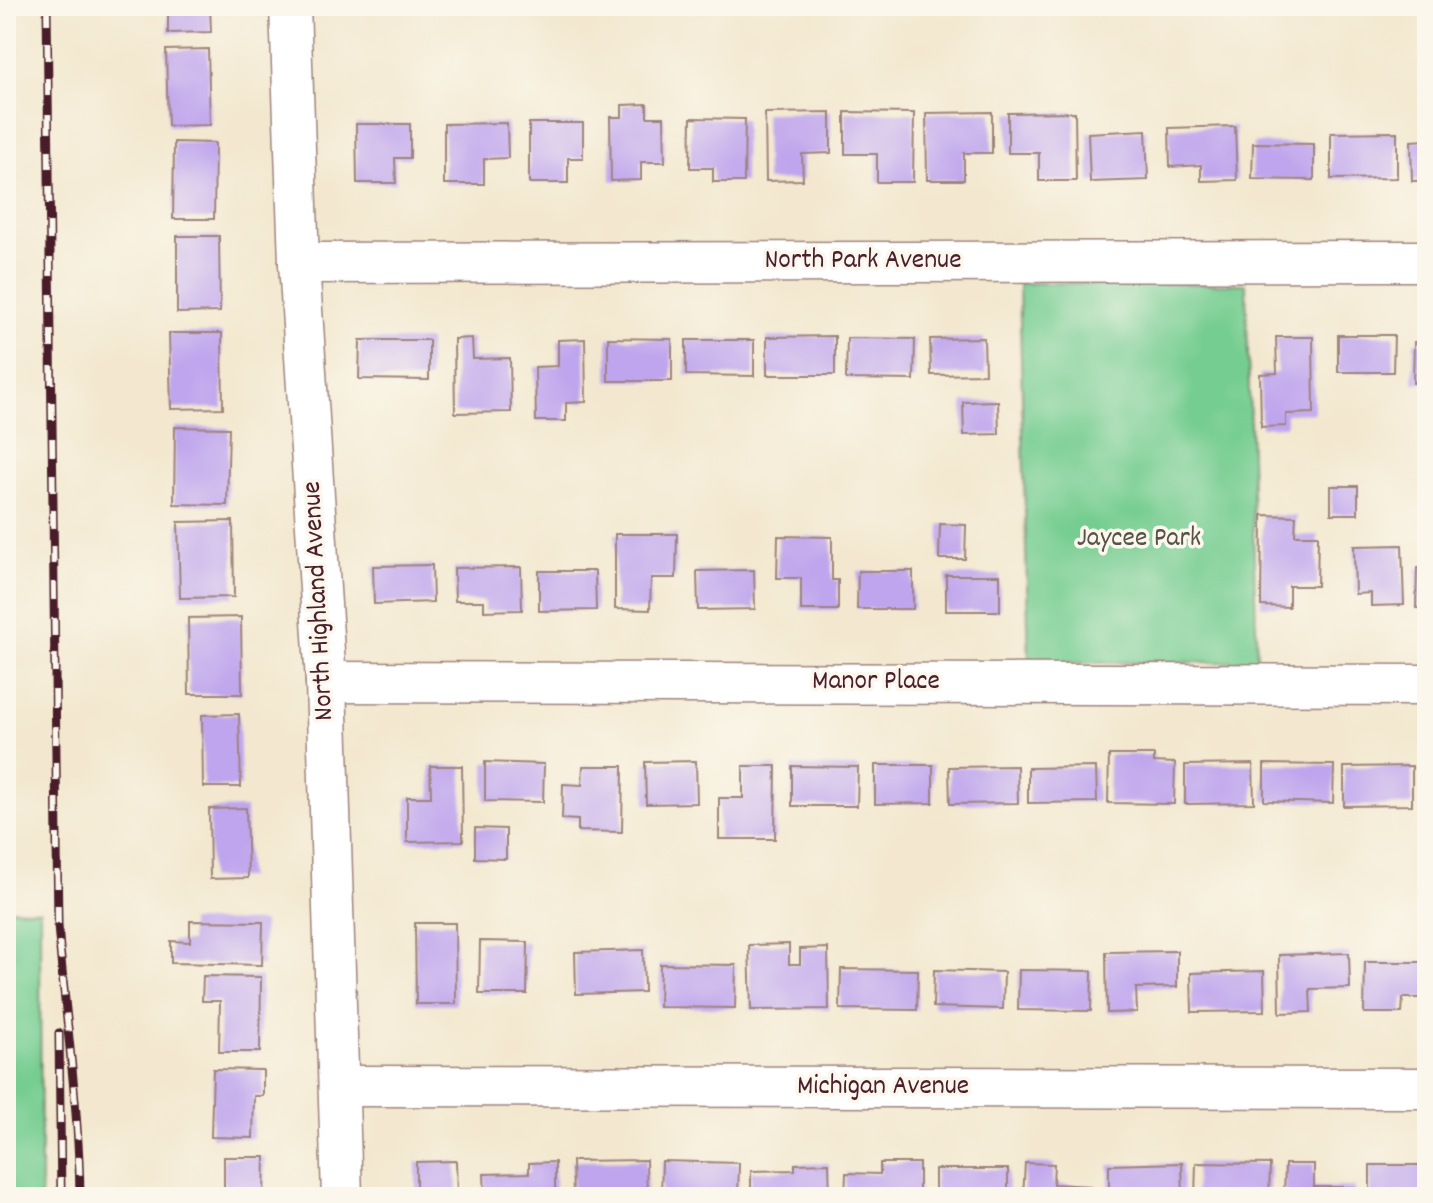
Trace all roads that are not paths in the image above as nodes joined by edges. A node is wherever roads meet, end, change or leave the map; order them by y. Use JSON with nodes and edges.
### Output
{"nodes":[{"id":1,"x":290,"y":6,"type":"edge"},
{"id":2,"x":1427,"y":261,"type":"edge"},
{"id":3,"x":299,"y":263,"type":"junction"},
{"id":4,"x":326,"y":682,"type":"junction"},
{"id":5,"x":1427,"y":685,"type":"edge"},
{"id":6,"x":340,"y":1086,"type":"junction"},
{"id":7,"x":1427,"y":1088,"type":"edge"},
{"id":8,"x":342,"y":1197,"type":"edge"}],
"edges":[{"from":1,"to":3,"type":"street","name":"North Highland Avenue"},
{"from":2,"to":3,"type":"street","name":"North Park Avenue"},
{"from":3,"to":4,"type":"street","name":"North Highland Avenue"},
{"from":4,"to":5,"type":"street","name":"Manor Place"},
{"from":4,"to":6,"type":"street","name":"North Highland Avenue"},
{"from":6,"to":7,"type":"street","name":"Michigan Avenue"},
{"from":6,"to":8,"type":"street","name":"North Highland Avenue"}]}
